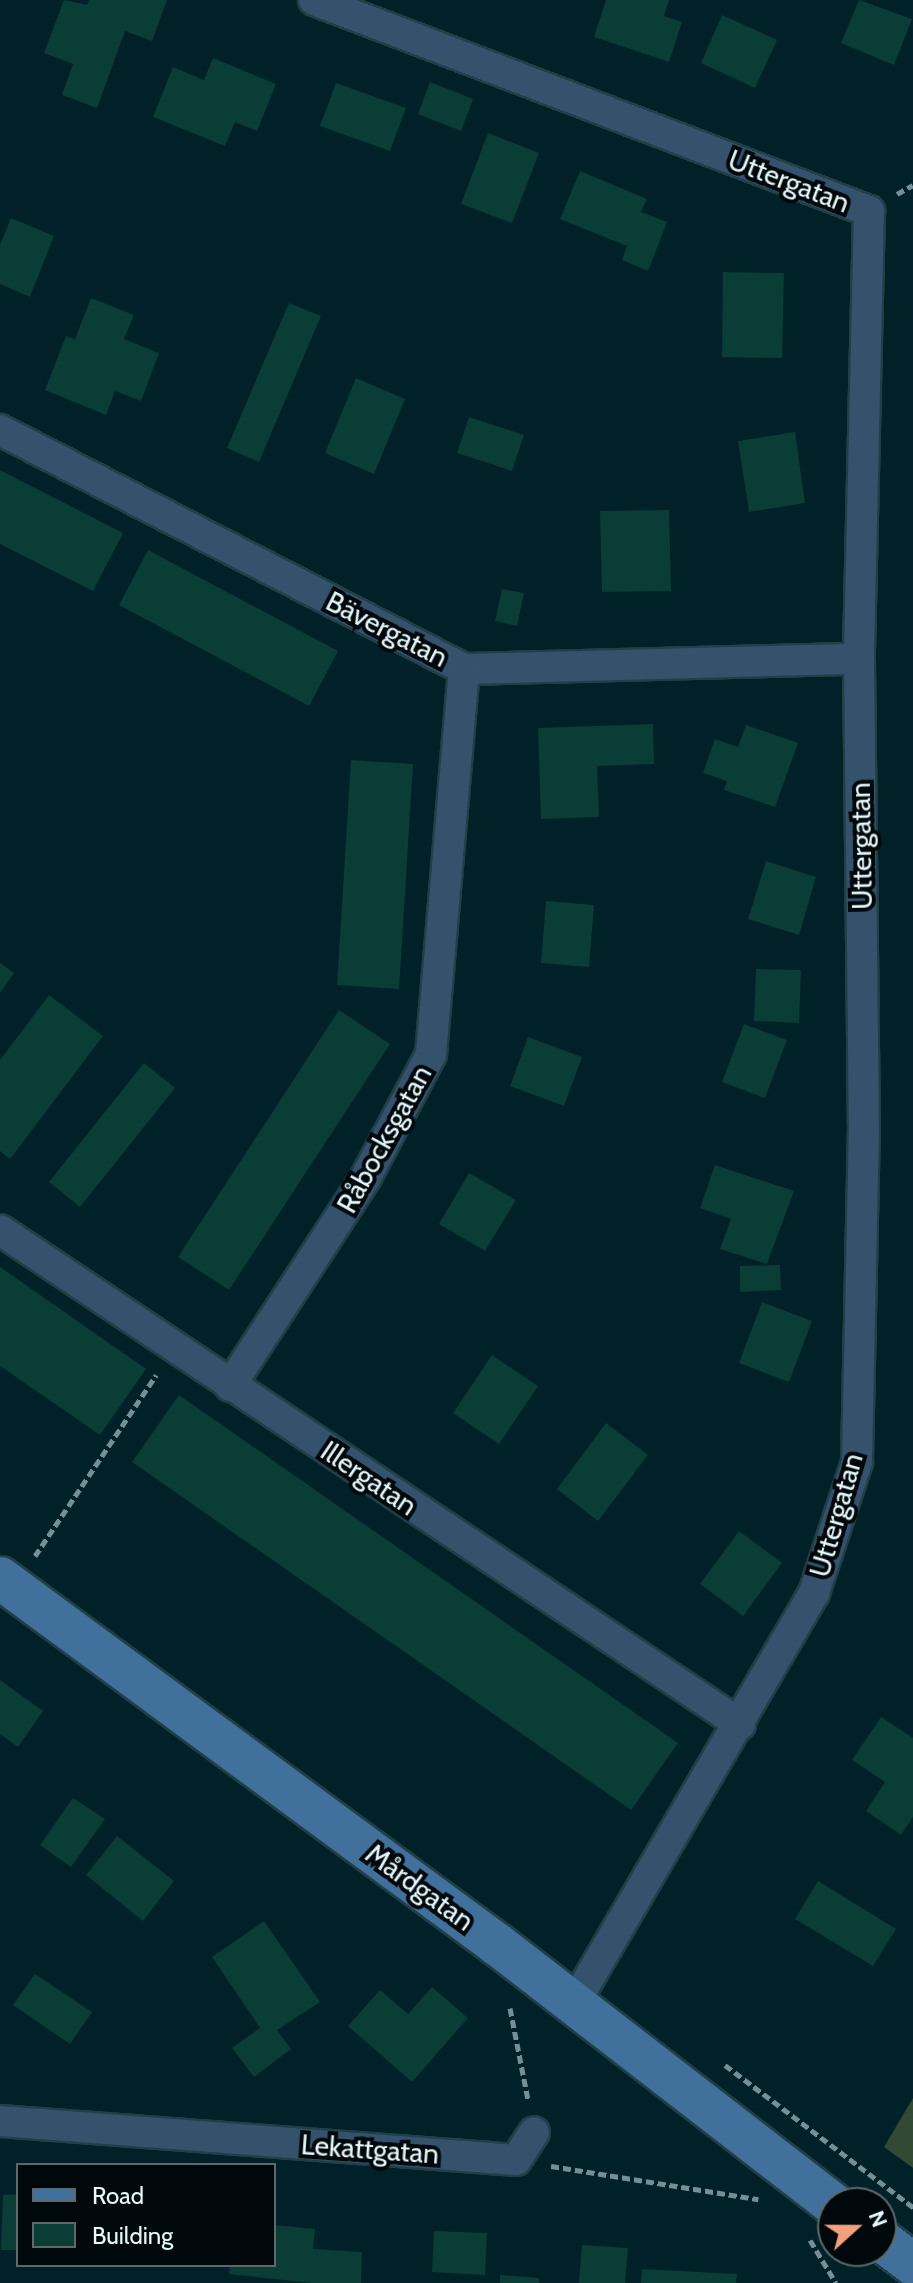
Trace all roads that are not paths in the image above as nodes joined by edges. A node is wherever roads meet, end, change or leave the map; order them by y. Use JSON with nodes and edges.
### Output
{"nodes":[{"id":1,"x":314,"y":0,"type":"edge"},
{"id":2,"x":0,"y":430,"type":"edge"},
{"id":3,"x":859,"y":659,"type":"junction"},
{"id":4,"x":464,"y":669,"type":"junction"},
{"id":5,"x":0,"y":1230,"type":"edge"},
{"id":6,"x":230,"y":1386,"type":"junction"},
{"id":7,"x":7,"y":1583,"type":"edge"},
{"id":8,"x":740,"y":1724,"type":"junction"},
{"id":9,"x":574,"y":2003,"type":"junction"},
{"id":10,"x":0,"y":2121,"type":"edge"},
{"id":11,"x":534,"y":2132,"type":"road end"},
{"id":12,"x":817,"y":2192,"type":"edge"}],
"edges":[{"from":1,"to":3,"type":"street","name":"Uttergatan"},
{"from":2,"to":4,"type":"street","name":"Bävergatan"},
{"from":3,"to":4,"type":"street","name":"Bävergatan"},
{"from":3,"to":8,"type":"street","name":"Uttergatan"},
{"from":4,"to":6,"type":"street","name":"Råbocksgatan"},
{"from":5,"to":6,"type":"street","name":"Illergatan"},
{"from":6,"to":8,"type":"street","name":"Illergatan"},
{"from":7,"to":9,"type":"street","name":"Mårdgatan"},
{"from":8,"to":9,"type":"street","name":"Uttergatan"},
{"from":9,"to":12,"type":"street","name":"Mårdgatan"},
{"from":10,"to":11,"type":"street","name":"Lekattgatan"}]}
